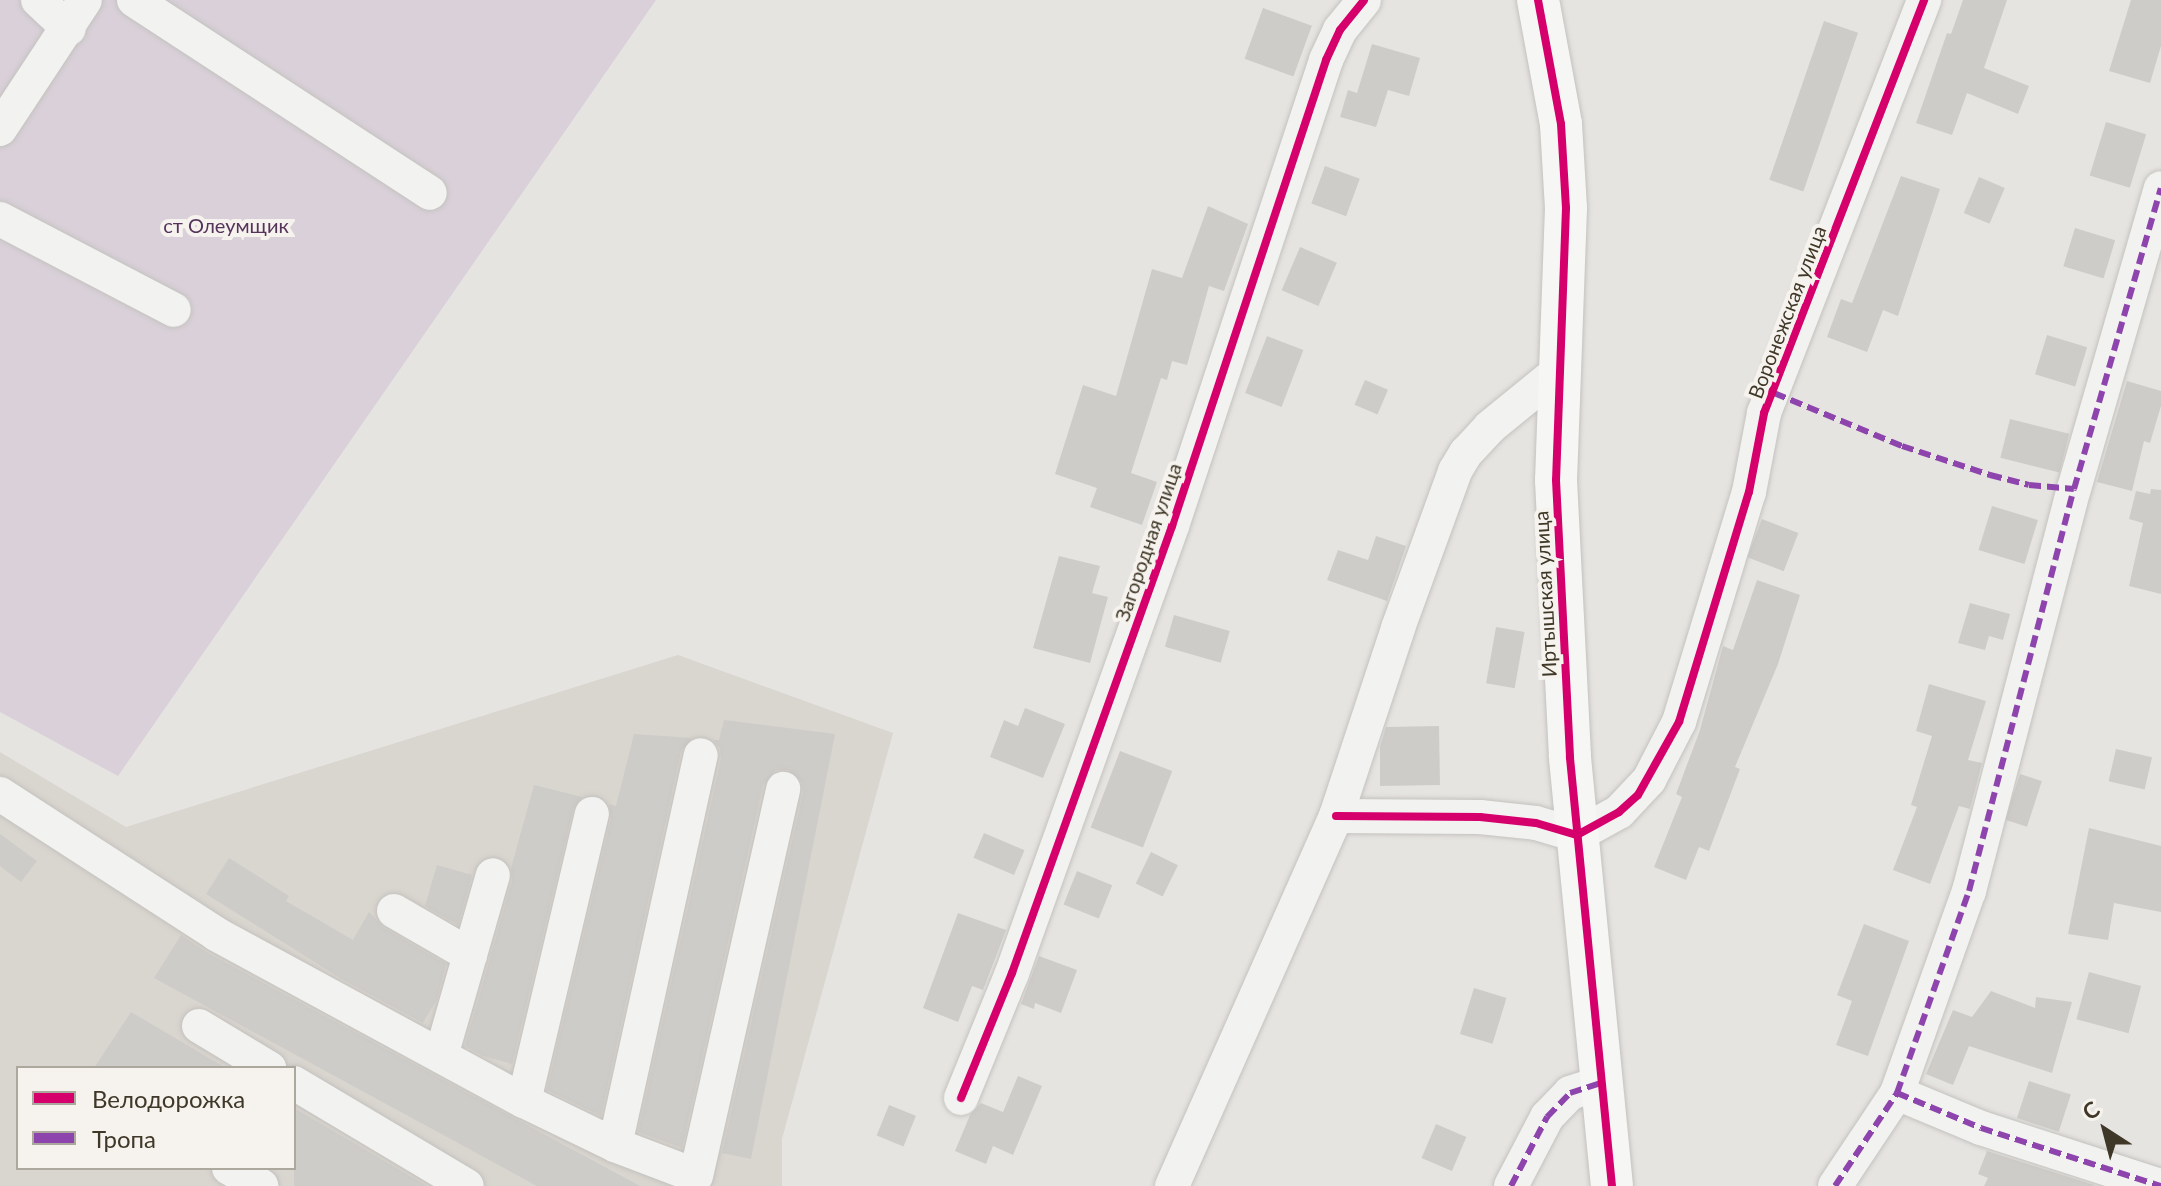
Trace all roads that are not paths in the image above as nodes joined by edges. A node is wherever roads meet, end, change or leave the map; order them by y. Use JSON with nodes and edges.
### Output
{"nodes":[{"id":1,"x":38,"y":0,"type":"edge"},
{"id":2,"x":85,"y":0,"type":"edge"},
{"id":3,"x":134,"y":0,"type":"edge"},
{"id":4,"x":1364,"y":0,"type":"edge"},
{"id":5,"x":1538,"y":0,"type":"edge"},
{"id":6,"x":1924,"y":0,"type":"edge"},
{"id":7,"x":69,"y":29,"type":"junction"},
{"id":8,"x":0,"y":129,"type":"edge"},
{"id":9,"x":2161,"y":188,"type":"edge"},
{"id":10,"x":430,"y":193,"type":"dead end"},
{"id":11,"x":0,"y":219,"type":"edge"},
{"id":12,"x":174,"y":310,"type":"dead end"},
{"id":13,"x":1560,"y":370,"type":"junction"},
{"id":14,"x":701,"y":755,"type":"dead end"},
{"id":15,"x":783,"y":789,"type":"dead end"},
{"id":16,"x":0,"y":794,"type":"edge"},
{"id":17,"x":592,"y":814,"type":"dead end"},
{"id":18,"x":1336,"y":816,"type":"junction"},
{"id":19,"x":1577,"y":835,"type":"junction"},
{"id":20,"x":493,"y":875,"type":"dead end"},
{"id":21,"x":394,"y":911,"type":"dead end"},
{"id":22,"x":470,"y":955,"type":"junction"},
{"id":23,"x":199,"y":1026,"type":"dead end"},
{"id":24,"x":441,"y":1056,"type":"junction"},
{"id":25,"x":266,"y":1066,"type":"edge"},
{"id":26,"x":1600,"y":1083,"type":"junction"},
{"id":27,"x":296,"y":1084,"type":"edge"},
{"id":28,"x":1897,"y":1093,"type":"junction"},
{"id":29,"x":961,"y":1098,"type":"dead end"},
{"id":30,"x":524,"y":1101,"type":"junction"},
{"id":31,"x":615,"y":1145,"type":"junction"},
{"id":32,"x":233,"y":1170,"type":"edge"},
{"id":33,"x":693,"y":1180,"type":"edge"},
{"id":34,"x":261,"y":1186,"type":"edge"},
{"id":35,"x":467,"y":1186,"type":"edge"},
{"id":36,"x":1172,"y":1186,"type":"edge"},
{"id":37,"x":1511,"y":1186,"type":"edge"},
{"id":38,"x":1612,"y":1186,"type":"edge"},
{"id":39,"x":1835,"y":1186,"type":"edge"},
{"id":40,"x":2161,"y":1186,"type":"edge"}],
"edges":[{"from":1,"to":7,"type":"street"},
{"from":2,"to":7,"type":"street"},
{"from":3,"to":10,"type":"street"},
{"from":4,"to":29,"type":"street","name":"Загородная улица"},
{"from":5,"to":13,"type":"main road","name":"Иртышская улица"},
{"from":6,"to":19,"type":"street","name":"Воронежская улица"},
{"from":7,"to":8,"type":"street"},
{"from":9,"to":28,"type":"street"},
{"from":11,"to":12,"type":"street"},
{"from":13,"to":18,"type":"street"},
{"from":13,"to":19,"type":"main road","name":"Иртышская улица"},
{"from":14,"to":31,"type":"street"},
{"from":15,"to":33,"type":"street"},
{"from":16,"to":24,"type":"street"},
{"from":17,"to":30,"type":"street"},
{"from":18,"to":19,"type":"street"},
{"from":18,"to":36,"type":"street"},
{"from":19,"to":26,"type":"main road","name":"Иртышская улица"},
{"from":20,"to":22,"type":"street"},
{"from":21,"to":22,"type":"street"},
{"from":22,"to":24,"type":"street"},
{"from":23,"to":25,"type":"street"},
{"from":24,"to":30,"type":"street"},
{"from":26,"to":37,"type":"street"},
{"from":26,"to":38,"type":"main road","name":"Иртышская улица"},
{"from":27,"to":35,"type":"street"},
{"from":28,"to":39,"type":"street"},
{"from":28,"to":40,"type":"street"},
{"from":30,"to":31,"type":"street"},
{"from":31,"to":33,"type":"street"},
{"from":32,"to":34,"type":"street"}]}
